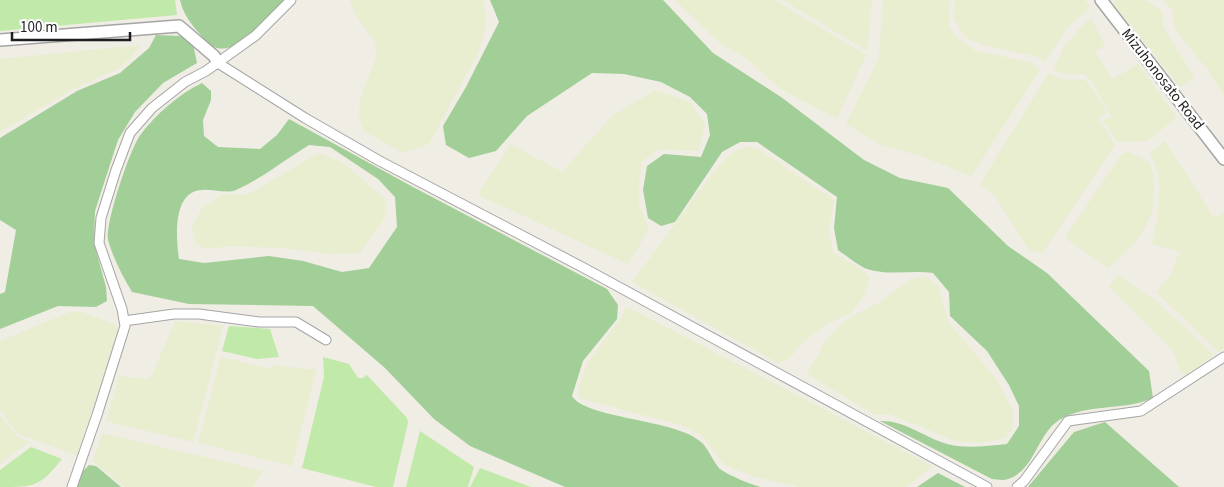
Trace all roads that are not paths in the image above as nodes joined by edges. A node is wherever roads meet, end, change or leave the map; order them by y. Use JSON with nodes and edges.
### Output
{"nodes":[{"id":1,"x":291,"y":0,"type":"edge"},
{"id":2,"x":1101,"y":0,"type":"edge"},
{"id":3,"x":0,"y":40,"type":"edge"},
{"id":4,"x":218,"y":63,"type":"junction"},
{"id":5,"x":1224,"y":159,"type":"edge"},
{"id":6,"x":124,"y":321,"type":"junction"},
{"id":7,"x":326,"y":340,"type":"dead end"},
{"id":8,"x":1224,"y":357,"type":"edge"},
{"id":9,"x":72,"y":487,"type":"edge"},
{"id":10,"x":987,"y":487,"type":"edge"},
{"id":11,"x":1017,"y":487,"type":"edge"}],
"edges":[{"from":1,"to":4,"type":"street"},
{"from":2,"to":5,"type":"street","name":"Mizuhonosato Road"},
{"from":3,"to":4,"type":"street"},
{"from":4,"to":6,"type":"street"},
{"from":4,"to":10,"type":"street"},
{"from":6,"to":7,"type":"street"},
{"from":6,"to":9,"type":"street"},
{"from":8,"to":11,"type":"street"}]}
